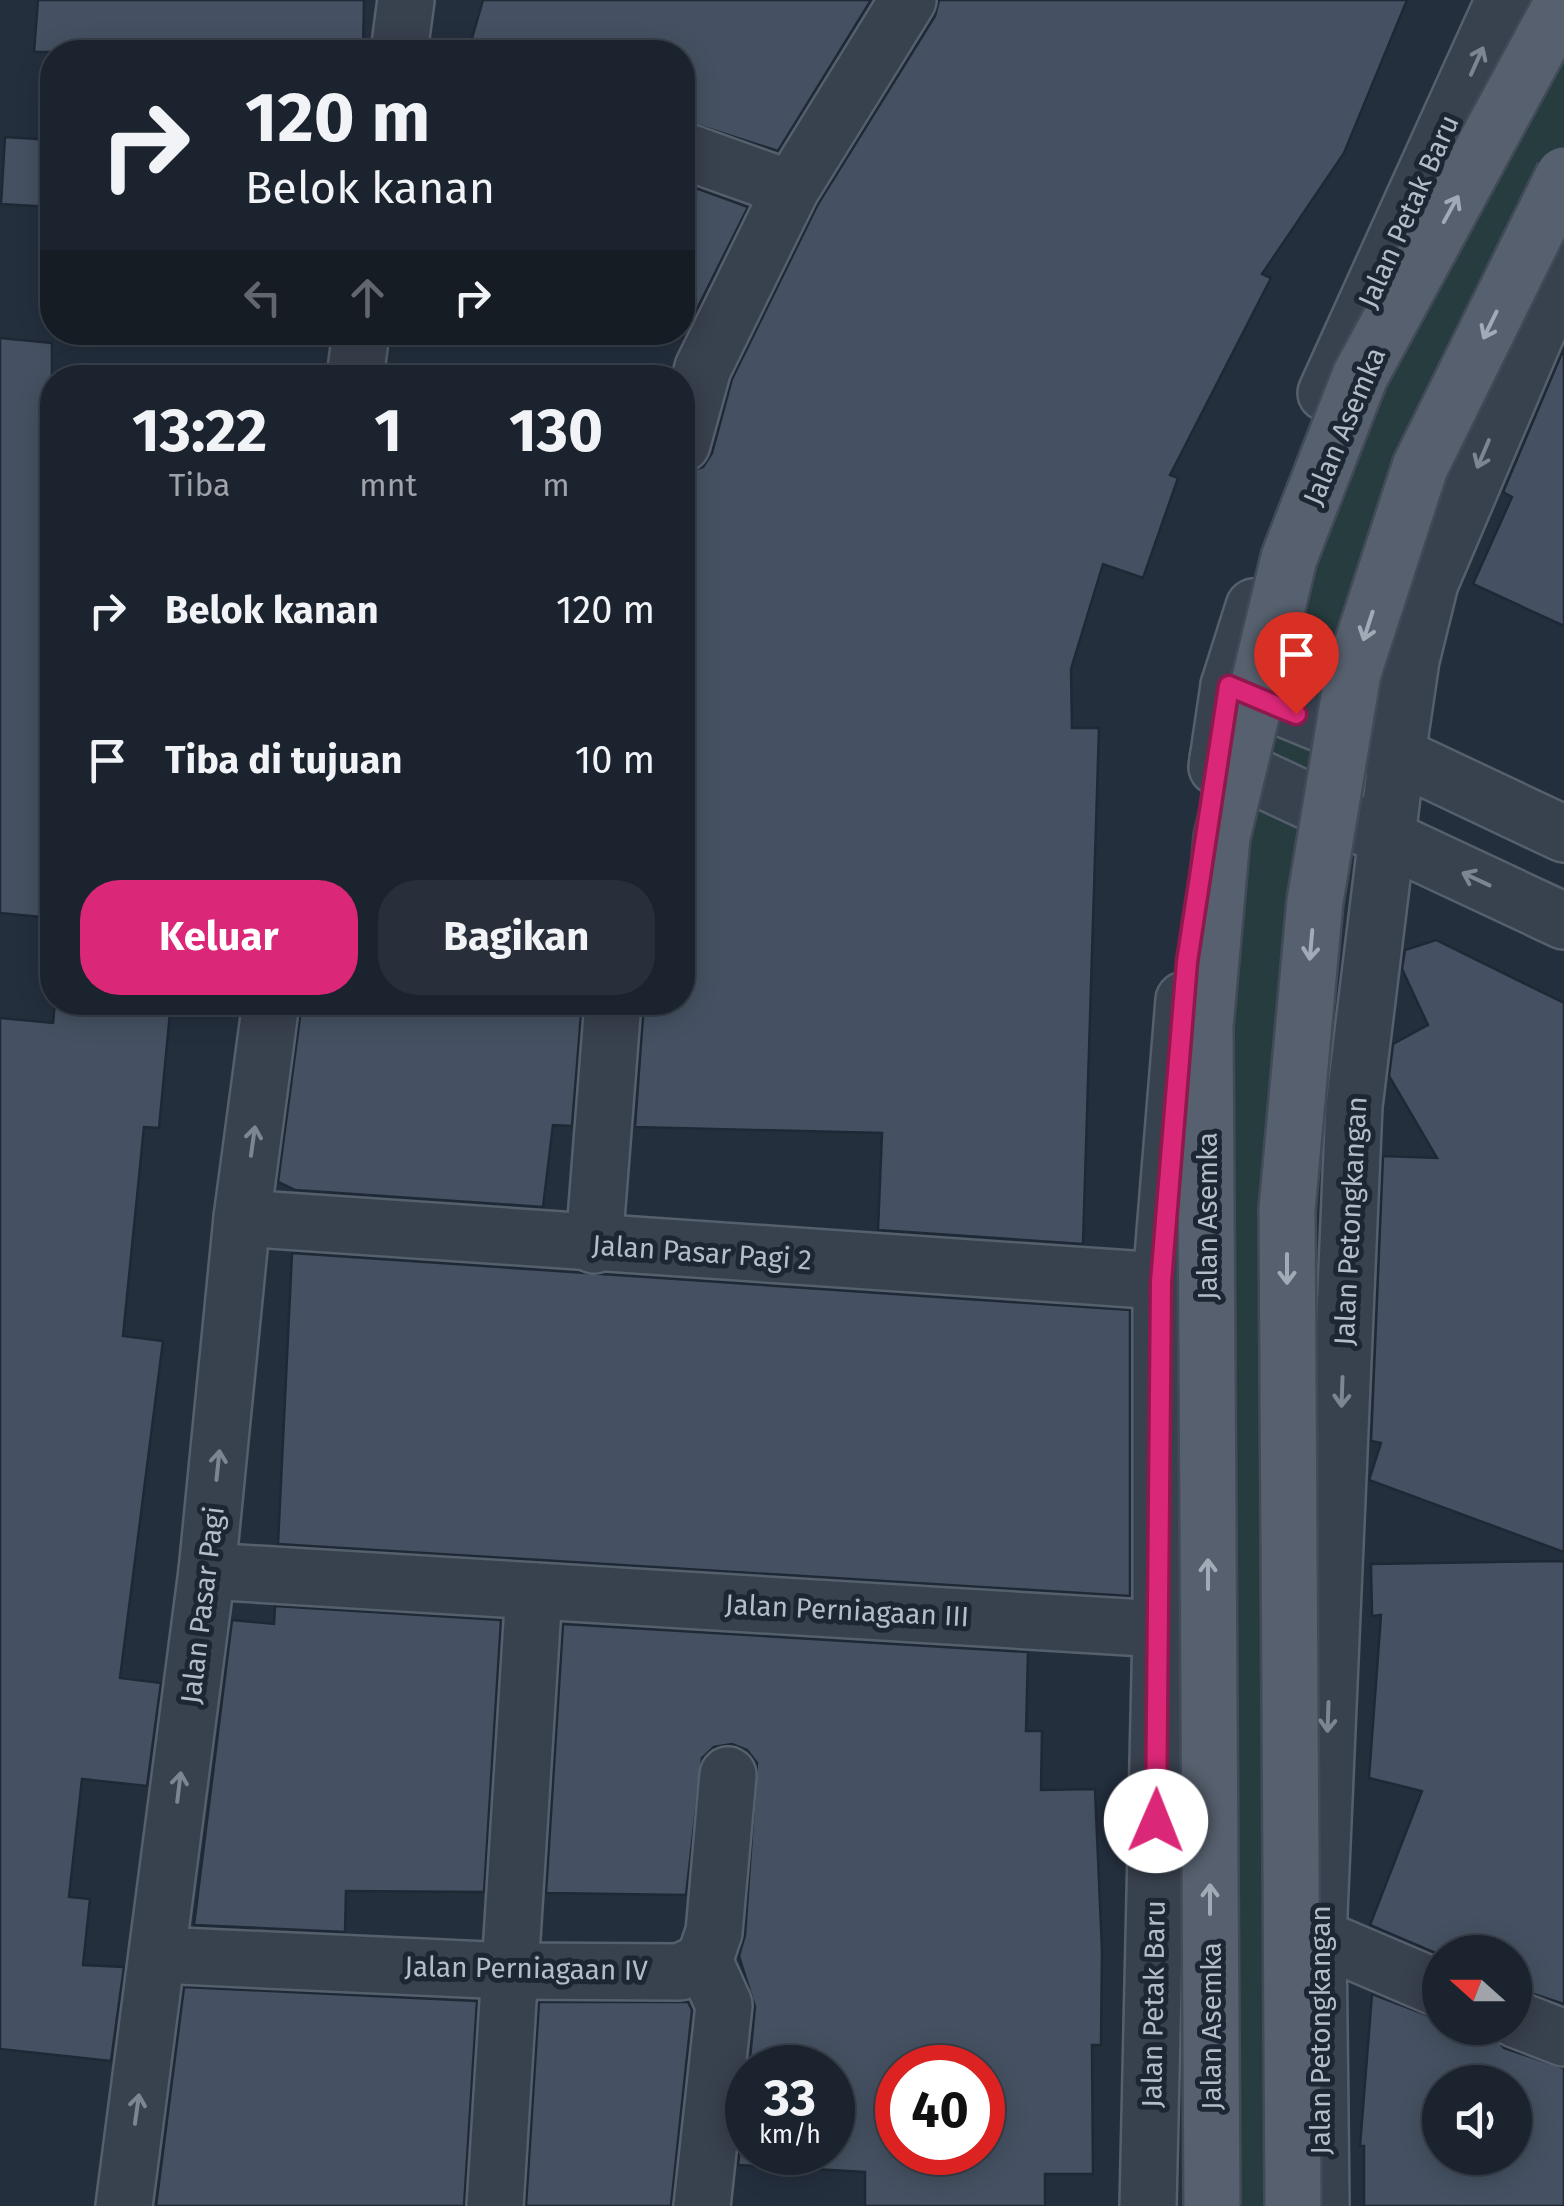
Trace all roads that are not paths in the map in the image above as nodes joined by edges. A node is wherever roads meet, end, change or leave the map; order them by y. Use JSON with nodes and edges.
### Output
{"nodes":[{"id":1,"x":908,"y":0,"type":"edge"},
{"id":2,"x":1504,"y":0,"type":"edge"},
{"id":3,"x":1564,"y":0,"type":"edge"},
{"id":4,"x":695,"y":155,"type":"edge"},
{"id":5,"x":1564,"y":175,"type":"edge"},
{"id":6,"x":791,"y":189,"type":"junction"},
{"id":7,"x":1564,"y":268,"type":"edge"},
{"id":8,"x":695,"y":399,"type":"edge"},
{"id":9,"x":1229,"y":686,"type":"junction"},
{"id":10,"x":1397,"y":755,"type":"junction"},
{"id":11,"x":1218,"y":759,"type":"junction"},
{"id":12,"x":1564,"y":834,"type":"edge"},
{"id":13,"x":1387,"y":837,"type":"junction"},
{"id":14,"x":1564,"y":921,"type":"edge"},
{"id":15,"x":269,"y":1015,"type":"edge"},
{"id":16,"x":612,"y":1015,"type":"edge"},
{"id":17,"x":242,"y":1218,"type":"junction"},
{"id":18,"x":594,"y":1245,"type":"junction"},
{"id":19,"x":1161,"y":1282,"type":"junction"},
{"id":20,"x":207,"y":1570,"type":"junction"},
{"id":21,"x":534,"y":1591,"type":"junction"},
{"id":22,"x":1160,"y":1629,"type":"junction"},
{"id":23,"x":728,"y":1775,"type":"dead end"},
{"id":24,"x":1318,"y":1937,"type":"junction"},
{"id":25,"x":158,"y":1955,"type":"junction"},
{"id":26,"x":704,"y":1961,"type":"junction"},
{"id":27,"x":509,"y":1970,"type":"junction"},
{"id":28,"x":1422,"y":1981,"type":"edge"},
{"id":29,"x":1532,"y":2026,"type":"edge"},
{"id":30,"x":1564,"y":2038,"type":"edge"},
{"id":31,"x":124,"y":2206,"type":"edge"},
{"id":32,"x":495,"y":2206,"type":"edge"},
{"id":33,"x":702,"y":2206,"type":"edge"},
{"id":34,"x":1148,"y":2206,"type":"edge"},
{"id":35,"x":1212,"y":2206,"type":"edge"},
{"id":36,"x":1294,"y":2206,"type":"edge"},
{"id":37,"x":1321,"y":2206,"type":"edge"}],
"edges":[{"from":1,"to":6,"type":"street"},
{"from":9,"to":2,"type":"street","name":"Jalan Petak Baru","one_way":true},
{"from":35,"to":3,"type":"main road","name":"Jalan Asemka","one_way":true,"bridge":true},
{"from":4,"to":6,"type":"street"},
{"from":5,"to":36,"type":"main road","one_way":true,"bridge":true},
{"from":6,"to":8,"type":"street"},
{"from":7,"to":10,"type":"street","name":"Jalan Petongkangan","one_way":true},
{"from":9,"to":10,"type":"street"},
{"from":9,"to":11,"type":"street","name":"Jalan Petak Baru"},
{"from":10,"to":12,"type":"street"},
{"from":10,"to":13,"type":"street","name":"Jalan Petongkangan"},
{"from":11,"to":13,"type":"street"},
{"from":11,"to":19,"type":"street","name":"Jalan Petak Baru"},
{"from":14,"to":13,"type":"street","one_way":true},
{"from":13,"to":24,"type":"street","name":"Jalan Petongkangan","one_way":true},
{"from":17,"to":15,"type":"street","name":"Jalan Pasar Pagi","one_way":true},
{"from":16,"to":18,"type":"street"},
{"from":17,"to":18,"type":"street","name":"Jalan Pasar Pagi 2"},
{"from":20,"to":17,"type":"street","name":"Jalan Pasar Pagi","one_way":true},
{"from":18,"to":19,"type":"street","name":"Jalan Pasar Pagi 2"},
{"from":19,"to":22,"type":"street","name":"Jalan Petak Baru"},
{"from":20,"to":21,"type":"street","name":"Jalan Perniagaan III"},
{"from":25,"to":20,"type":"street","name":"Jalan Pasar Pagi","one_way":true},
{"from":21,"to":22,"type":"street","name":"Jalan Perniagaan III"},
{"from":21,"to":27,"type":"street"},
{"from":22,"to":34,"type":"street","name":"Jalan Petak Baru"},
{"from":23,"to":26,"type":"street"},
{"from":24,"to":28,"type":"street"},
{"from":24,"to":37,"type":"street","name":"Jalan Petongkangan"},
{"from":25,"to":27,"type":"street","name":"Jalan Perniagaan IV"},
{"from":31,"to":25,"type":"street","name":"Jalan Pasar Pagi","one_way":true},
{"from":26,"to":27,"type":"street","name":"Jalan Perniagaan IV"},
{"from":26,"to":33,"type":"street"},
{"from":27,"to":32,"type":"street"},
{"from":29,"to":30,"type":"street"}]}
